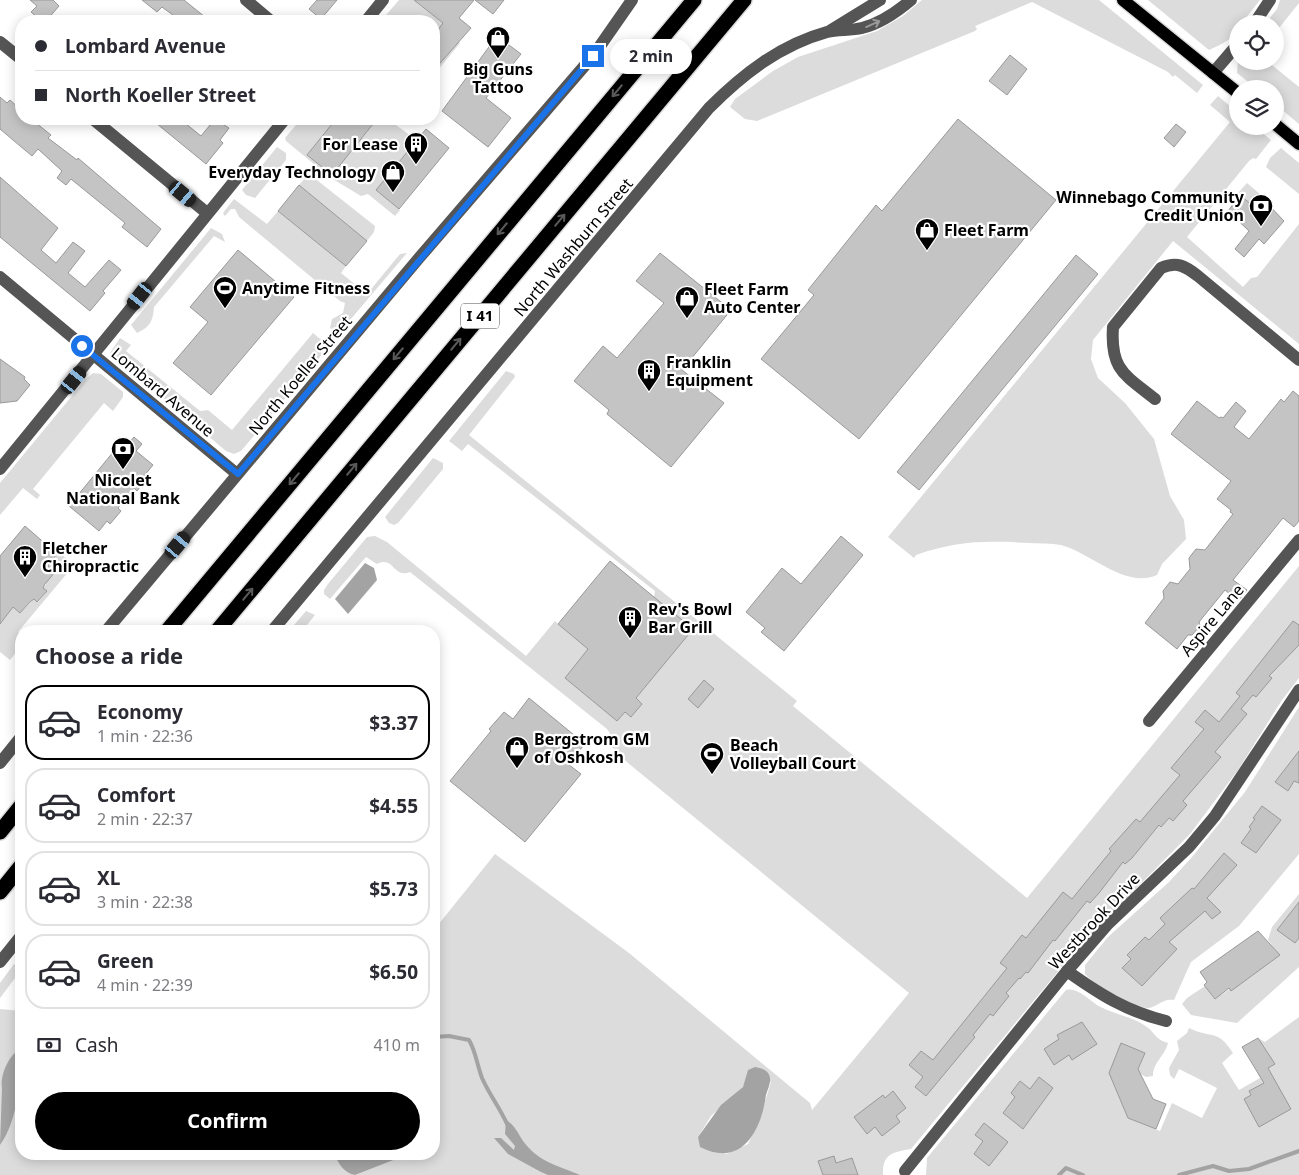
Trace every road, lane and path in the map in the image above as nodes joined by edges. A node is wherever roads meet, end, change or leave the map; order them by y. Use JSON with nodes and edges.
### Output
{"nodes":[{"id":1,"x":246,"y":0,"type":"edge"},
{"id":2,"x":383,"y":0,"type":"edge"},
{"id":3,"x":632,"y":0,"type":"edge"},
{"id":4,"x":694,"y":0,"type":"edge"},
{"id":5,"x":744,"y":0,"type":"edge"},
{"id":6,"x":880,"y":0,"type":"edge"},
{"id":7,"x":911,"y":0,"type":"edge"},
{"id":8,"x":1124,"y":0,"type":"edge"},
{"id":9,"x":1270,"y":0,"type":"edge"},
{"id":10,"x":265,"y":15,"type":"edge"},
{"id":11,"x":371,"y":15,"type":"edge"},
{"id":12,"x":1260,"y":15,"type":"edge"},
{"id":13,"x":829,"y":32,"type":"junction"},
{"id":14,"x":0,"y":42,"type":"edge"},
{"id":15,"x":1229,"y":54,"type":"edge"},
{"id":16,"x":15,"y":55,"type":"edge"},
{"id":17,"x":1213,"y":73,"type":"junction"},
{"id":18,"x":1229,"y":86,"type":"edge"},
{"id":19,"x":100,"y":125,"type":"edge"},
{"id":20,"x":280,"y":125,"type":"edge"},
{"id":21,"x":1284,"y":132,"type":"edge"},
{"id":22,"x":1299,"y":144,"type":"edge"},
{"id":23,"x":206,"y":213,"type":"junction"},
{"id":24,"x":0,"y":277,"type":"edge"},
{"id":25,"x":94,"y":355,"type":"junction"},
{"id":26,"x":1299,"y":360,"type":"edge"},
{"id":27,"x":1155,"y":399,"type":"dead end"},
{"id":28,"x":0,"y":469,"type":"edge"},
{"id":29,"x":238,"y":474,"type":"junction"},
{"id":30,"x":1299,"y":540,"type":"edge"},
{"id":31,"x":111,"y":625,"type":"edge"},
{"id":32,"x":172,"y":625,"type":"edge"},
{"id":33,"x":221,"y":625,"type":"edge"},
{"id":34,"x":277,"y":625,"type":"edge"},
{"id":35,"x":1299,"y":690,"type":"edge"},
{"id":36,"x":1149,"y":721,"type":"dead end"},
{"id":37,"x":15,"y":744,"type":"edge"},
{"id":38,"x":0,"y":763,"type":"edge"},
{"id":39,"x":15,"y":813,"type":"edge"},
{"id":40,"x":0,"y":832,"type":"edge"},
{"id":41,"x":15,"y":873,"type":"edge"},
{"id":42,"x":0,"y":892,"type":"edge"},
{"id":43,"x":15,"y":943,"type":"edge"},
{"id":44,"x":0,"y":962,"type":"edge"},
{"id":45,"x":1067,"y":971,"type":"junction"},
{"id":46,"x":1166,"y":1021,"type":"dead end"},
{"id":47,"x":905,"y":1171,"type":"dead end"}],
"edges":[{"from":1,"to":10,"type":"street"},
{"from":2,"to":11,"type":"street"},
{"from":3,"to":29,"type":"street","name":"North Koeller Street"},
{"from":4,"to":32,"type":"highway","number":"I 41","one_way":true},
{"from":33,"to":5,"type":"highway","number":"I 41","one_way":true},
{"from":6,"to":13,"type":"street","name":"North Washburn Street"},
{"from":13,"to":7,"type":"street","name":"North Washburn Street","one_way":true},
{"from":8,"to":17,"type":"main road"},
{"from":9,"to":12,"type":"street"},
{"from":13,"to":34,"type":"street","name":"North Washburn Street"},
{"from":14,"to":16,"type":"street"},
{"from":15,"to":17,"type":"street"},
{"from":17,"to":18,"type":"main road"},
{"from":19,"to":23,"type":"street"},
{"from":20,"to":23,"type":"street"},
{"from":21,"to":22,"type":"main road"},
{"from":23,"to":25,"type":"street"},
{"from":24,"to":25,"type":"street","name":"Lombard Avenue"},
{"from":25,"to":28,"type":"street"},
{"from":25,"to":29,"type":"street","name":"Lombard Avenue"},
{"from":26,"to":27,"type":"street"},
{"from":29,"to":31,"type":"street","name":"North Koeller Street"},
{"from":30,"to":36,"type":"street","name":"Aspire Lane"},
{"from":35,"to":45,"type":"street","name":"Westbrook Drive"},
{"from":37,"to":38,"type":"street"},
{"from":39,"to":40,"type":"highway"},
{"from":41,"to":42,"type":"highway"},
{"from":43,"to":44,"type":"street"},
{"from":45,"to":46,"type":"street"},
{"from":45,"to":47,"type":"street","name":"Westbrook Drive"}]}
